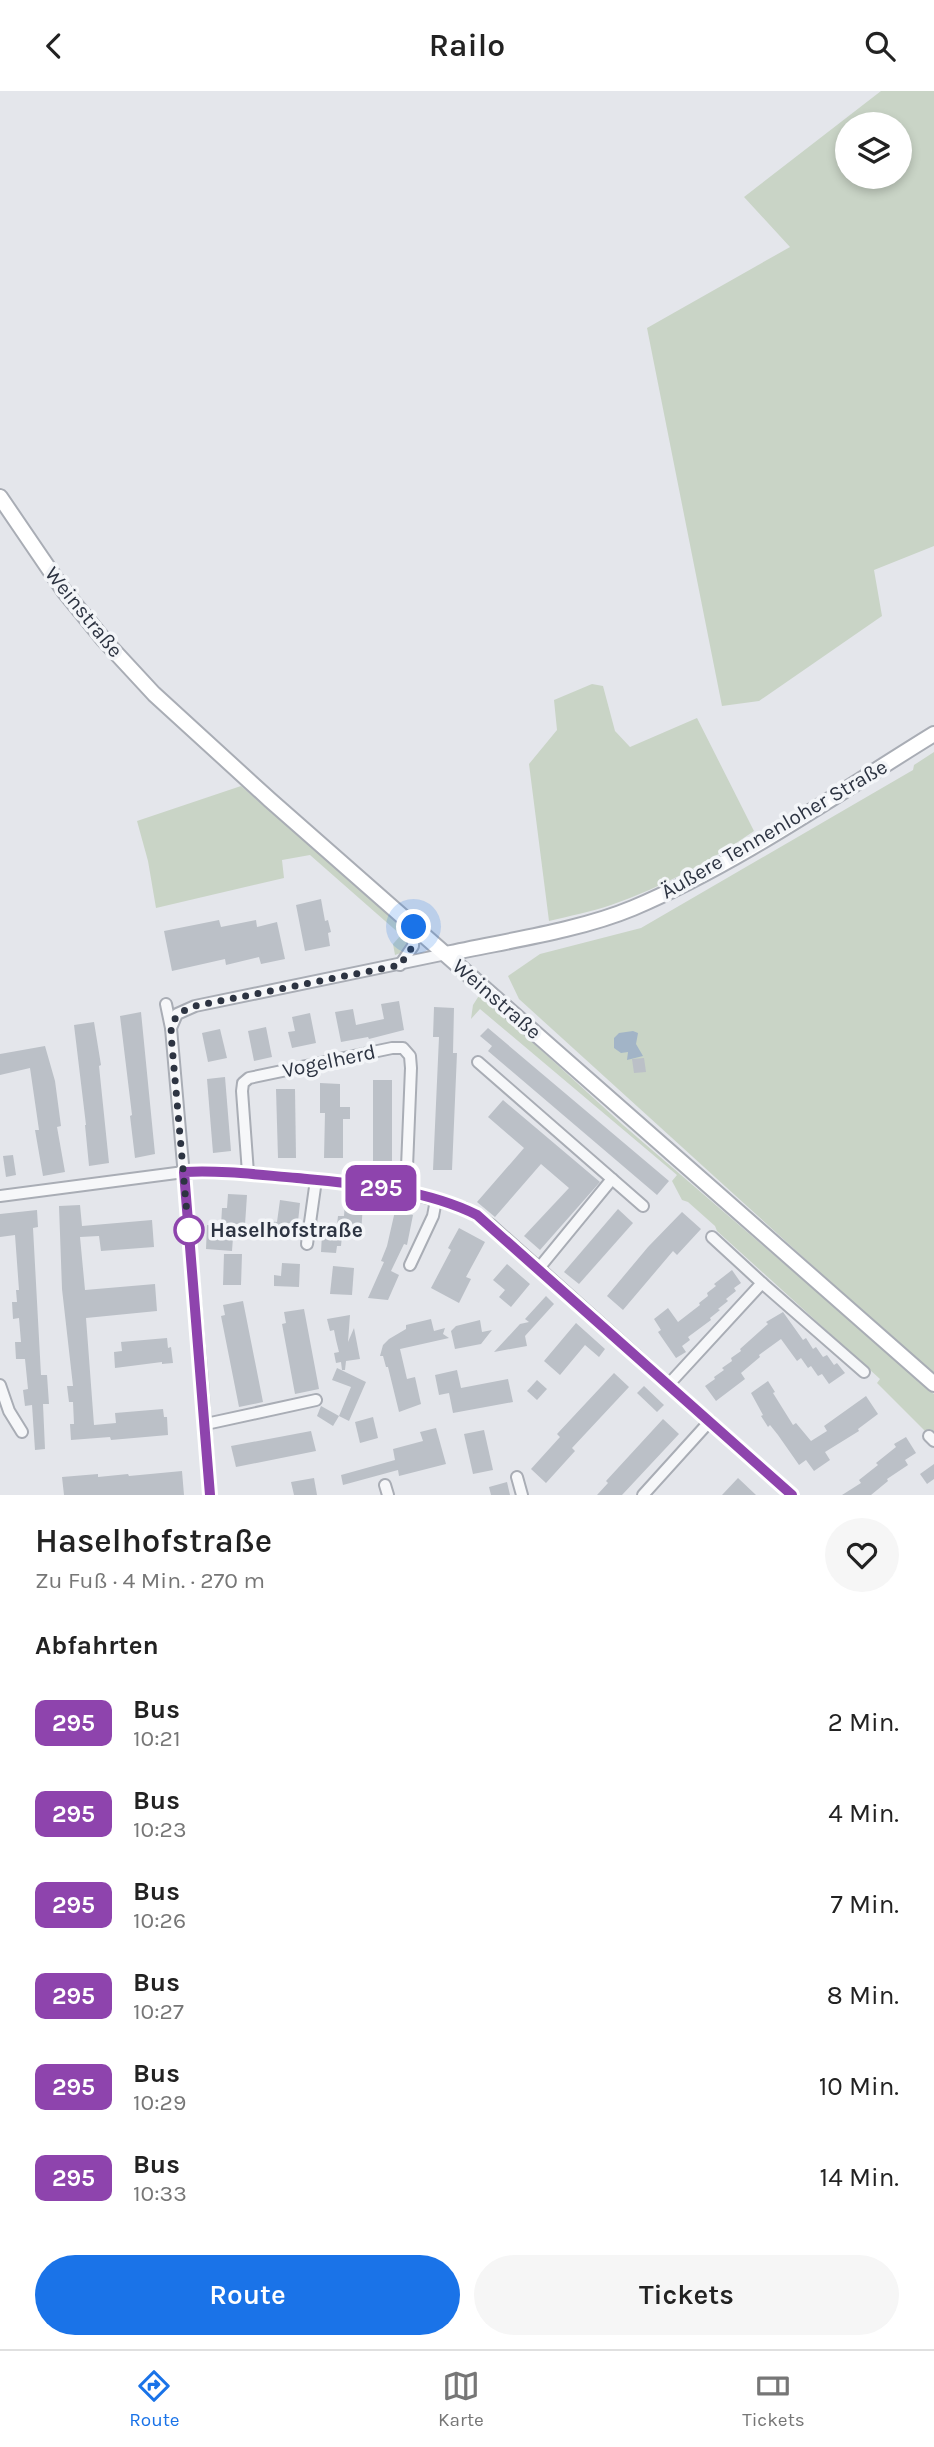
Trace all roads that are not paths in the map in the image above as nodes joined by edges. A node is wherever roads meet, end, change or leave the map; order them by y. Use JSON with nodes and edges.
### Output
{"nodes":[{"id":1,"x":0,"y":497,"type":"edge"},
{"id":2,"x":934,"y":734,"type":"edge"},
{"id":3,"x":414,"y":927,"type":"junction"},
{"id":4,"x":446,"y":954,"type":"junction"},
{"id":5,"x":400,"y":965,"type":"junction"},
{"id":6,"x":166,"y":1004,"type":"dead end"},
{"id":7,"x":171,"y":1028,"type":"junction"},
{"id":8,"x":478,"y":1062,"type":"dead end"},
{"id":9,"x":184,"y":1172,"type":"junction"},
{"id":10,"x":248,"y":1173,"type":"junction"},
{"id":11,"x":612,"y":1179,"type":"junction"},
{"id":12,"x":316,"y":1180,"type":"junction"},
{"id":13,"x":405,"y":1192,"type":"junction"},
{"id":14,"x":0,"y":1196,"type":"edge"},
{"id":15,"x":436,"y":1200,"type":"junction"},
{"id":16,"x":643,"y":1206,"type":"dead end"},
{"id":17,"x":712,"y":1237,"type":"dead end"},
{"id":18,"x":307,"y":1244,"type":"dead end"},
{"id":19,"x":410,"y":1265,"type":"dead end"},
{"id":20,"x":539,"y":1268,"type":"junction"},
{"id":21,"x":762,"y":1283,"type":"junction"},
{"id":22,"x":864,"y":1372,"type":"dead end"},
{"id":23,"x":669,"y":1384,"type":"junction"},
{"id":24,"x":934,"y":1384,"type":"edge"},
{"id":25,"x":0,"y":1385,"type":"edge"},
{"id":26,"x":316,"y":1400,"type":"dead end"},
{"id":27,"x":710,"y":1421,"type":"junction"},
{"id":28,"x":206,"y":1424,"type":"junction"},
{"id":29,"x":22,"y":1432,"type":"dead end"},
{"id":30,"x":517,"y":1477,"type":"dead end"},
{"id":31,"x":210,"y":1495,"type":"edge"},
{"id":32,"x":522,"y":1495,"type":"edge"},
{"id":33,"x":643,"y":1495,"type":"edge"},
{"id":34,"x":792,"y":1495,"type":"edge"}],
"edges":[{"from":1,"to":3,"type":"main road","name":"Weinstraße"},
{"from":2,"to":4,"type":"main road","name":"Äußere Tennenloher Straße"},
{"from":3,"to":4,"type":"main road","name":"Weinstraße"},
{"from":3,"to":5,"type":"street"},
{"from":4,"to":5,"type":"street"},
{"from":4,"to":24,"type":"main road","name":"Weinstraße"},
{"from":5,"to":7,"type":"street"},
{"from":6,"to":7,"type":"street"},
{"from":7,"to":9,"type":"street"},
{"from":8,"to":11,"type":"street"},
{"from":9,"to":10,"type":"street"},
{"from":9,"to":14,"type":"street"},
{"from":9,"to":28,"type":"street"},
{"from":10,"to":12,"type":"street"},
{"from":10,"to":13,"type":"street","name":"Vogelherd"},
{"from":11,"to":16,"type":"street"},
{"from":11,"to":20,"type":"street"},
{"from":12,"to":13,"type":"street"},
{"from":12,"to":18,"type":"street"},
{"from":13,"to":15,"type":"street"},
{"from":15,"to":19,"type":"street"},
{"from":15,"to":20,"type":"street"},
{"from":17,"to":21,"type":"street"},
{"from":20,"to":23,"type":"street"},
{"from":21,"to":22,"type":"street"},
{"from":21,"to":23,"type":"street"},
{"from":23,"to":27,"type":"street"},
{"from":25,"to":29,"type":"street"},
{"from":26,"to":28,"type":"street"},
{"from":27,"to":33,"type":"street"},
{"from":27,"to":34,"type":"street"},
{"from":28,"to":31,"type":"street"},
{"from":30,"to":32,"type":"street"}]}
